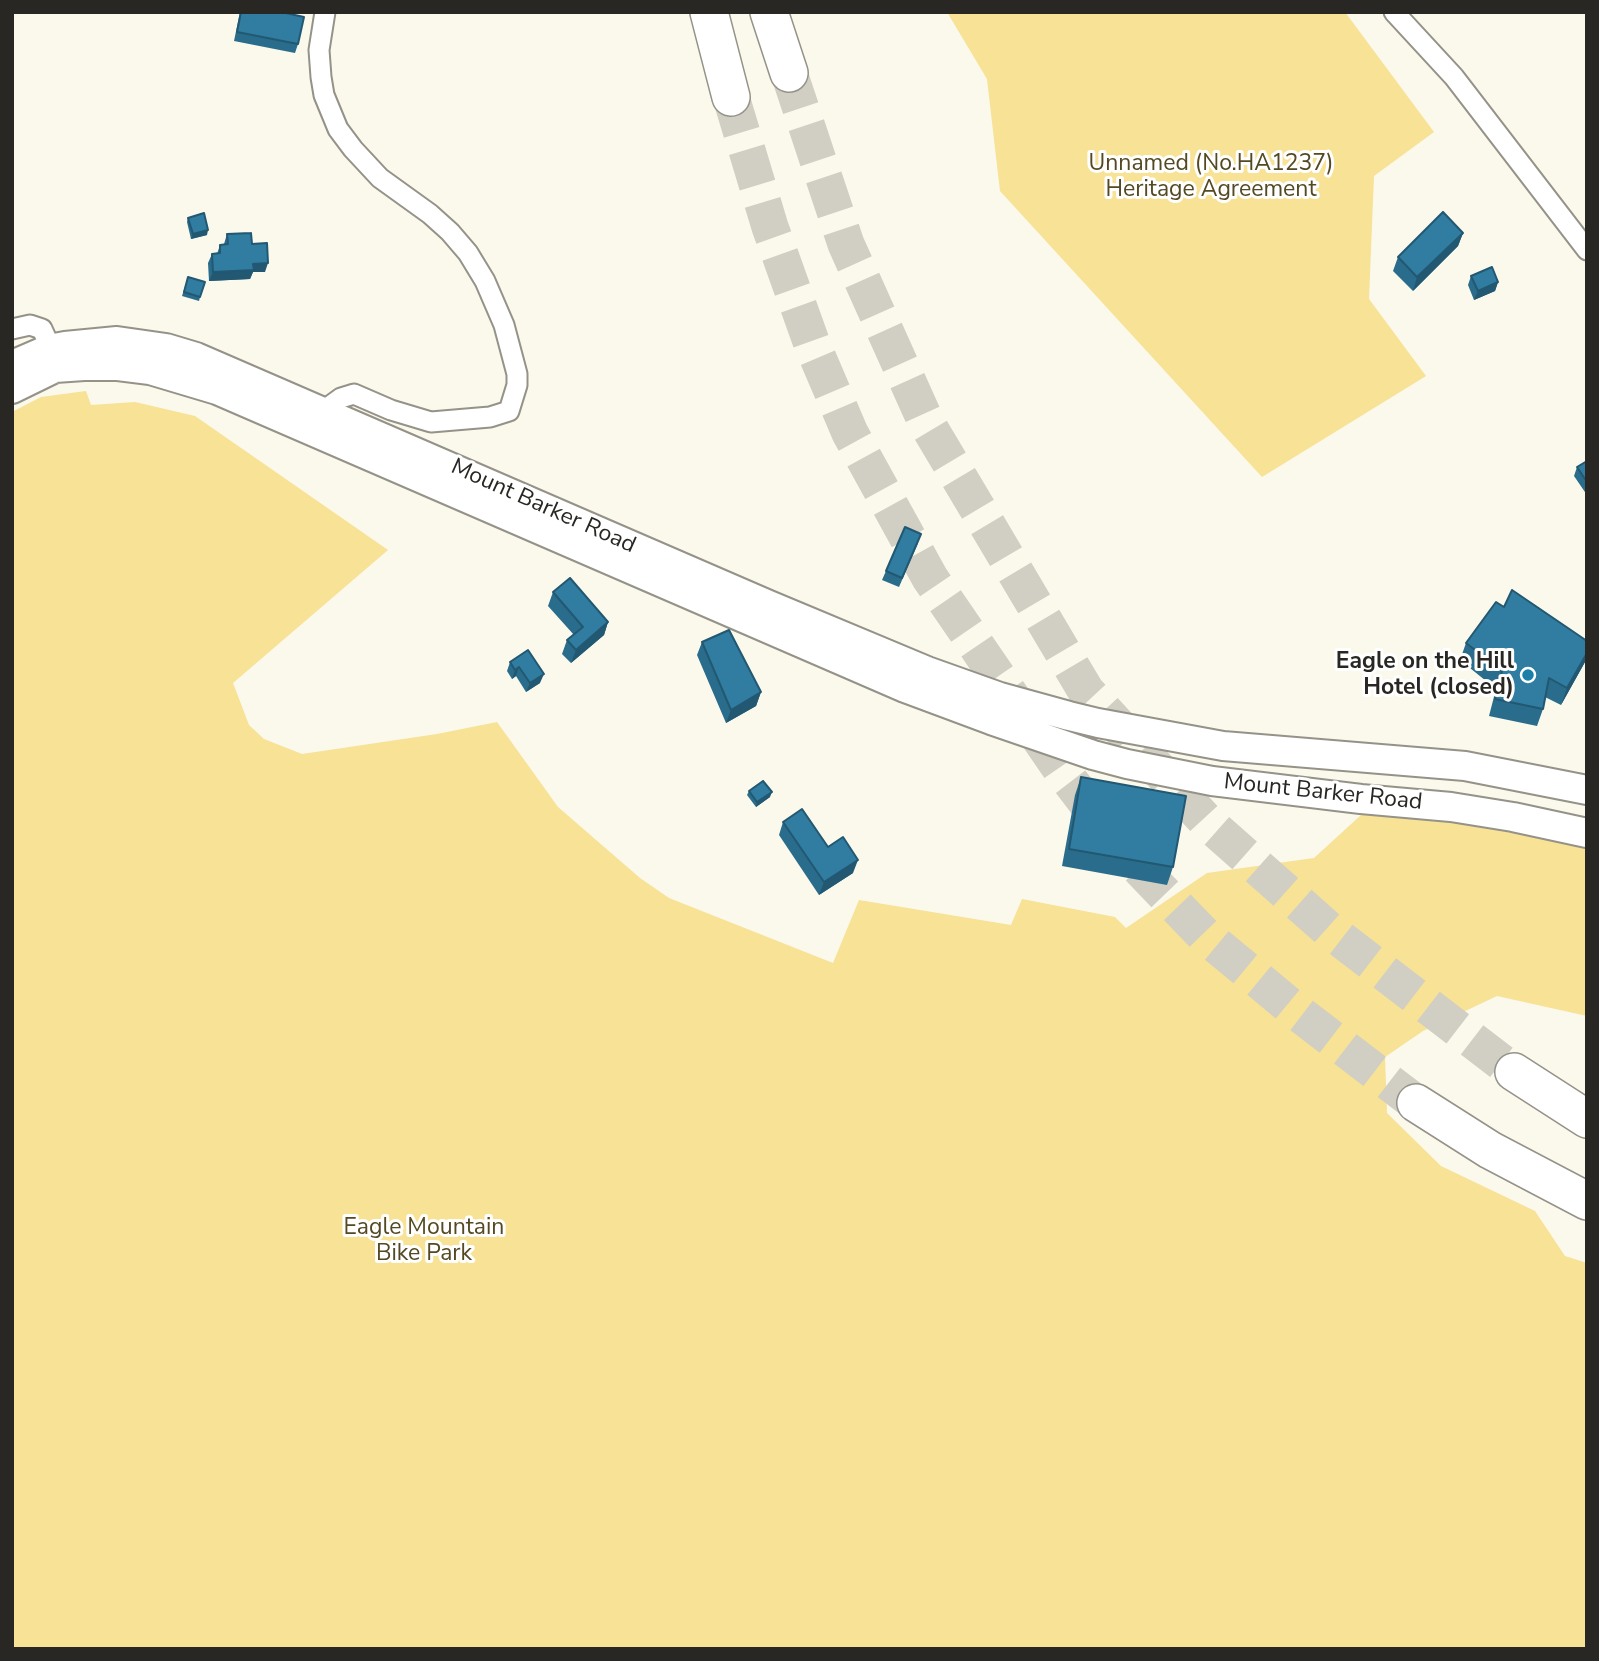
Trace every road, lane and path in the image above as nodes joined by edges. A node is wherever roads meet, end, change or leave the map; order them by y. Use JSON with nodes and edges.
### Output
{"nodes":[{"id":1,"x":325,"y":12,"type":"edge"},
{"id":2,"x":709,"y":12,"type":"edge"},
{"id":3,"x":769,"y":12,"type":"edge"},
{"id":4,"x":1394,"y":12,"type":"edge"},
{"id":5,"x":789,"y":73,"type":"tunnel mouth"},
{"id":6,"x":731,"y":97,"type":"tunnel mouth"},
{"id":7,"x":1587,"y":250,"type":"edge"},
{"id":8,"x":12,"y":328,"type":"edge"},
{"id":9,"x":52,"y":359,"type":"junction"},
{"id":10,"x":12,"y":365,"type":"edge"},
{"id":11,"x":12,"y":389,"type":"edge"},
{"id":12,"x":318,"y":421,"type":"junction"},
{"id":13,"x":1069,"y":716,"type":"junction"},
{"id":14,"x":1062,"y":744,"type":"junction"},
{"id":15,"x":1587,"y":790,"type":"edge"},
{"id":16,"x":1587,"y":833,"type":"edge"},
{"id":17,"x":1514,"y":1072,"type":"tunnel mouth"},
{"id":18,"x":1416,"y":1103,"type":"tunnel mouth"},
{"id":19,"x":1587,"y":1119,"type":"edge"},
{"id":20,"x":1587,"y":1201,"type":"edge"}],
"edges":[{"from":1,"to":12,"type":"street"},
{"from":2,"to":6,"type":"highway"},
{"from":3,"to":5,"type":"highway"},
{"from":4,"to":7,"type":"street"},
{"from":8,"to":9,"type":"street"},
{"from":9,"to":10,"type":"main road","name":"Mount Barker Road"},
{"from":9,"to":11,"type":"main road","name":"Mount Barker Road"},
{"from":9,"to":12,"type":"main road","name":"Mount Barker Road"},
{"from":12,"to":13,"type":"main road","name":"Mount Barker Road"},
{"from":12,"to":14,"type":"main road","name":"Mount Barker Road"},
{"from":13,"to":14,"type":"main road"},
{"from":13,"to":15,"type":"main road","name":"Mount Barker Road"},
{"from":14,"to":16,"type":"main road","name":"Mount Barker Road"},
{"from":17,"to":19,"type":"highway"},
{"from":18,"to":20,"type":"highway"}]}
